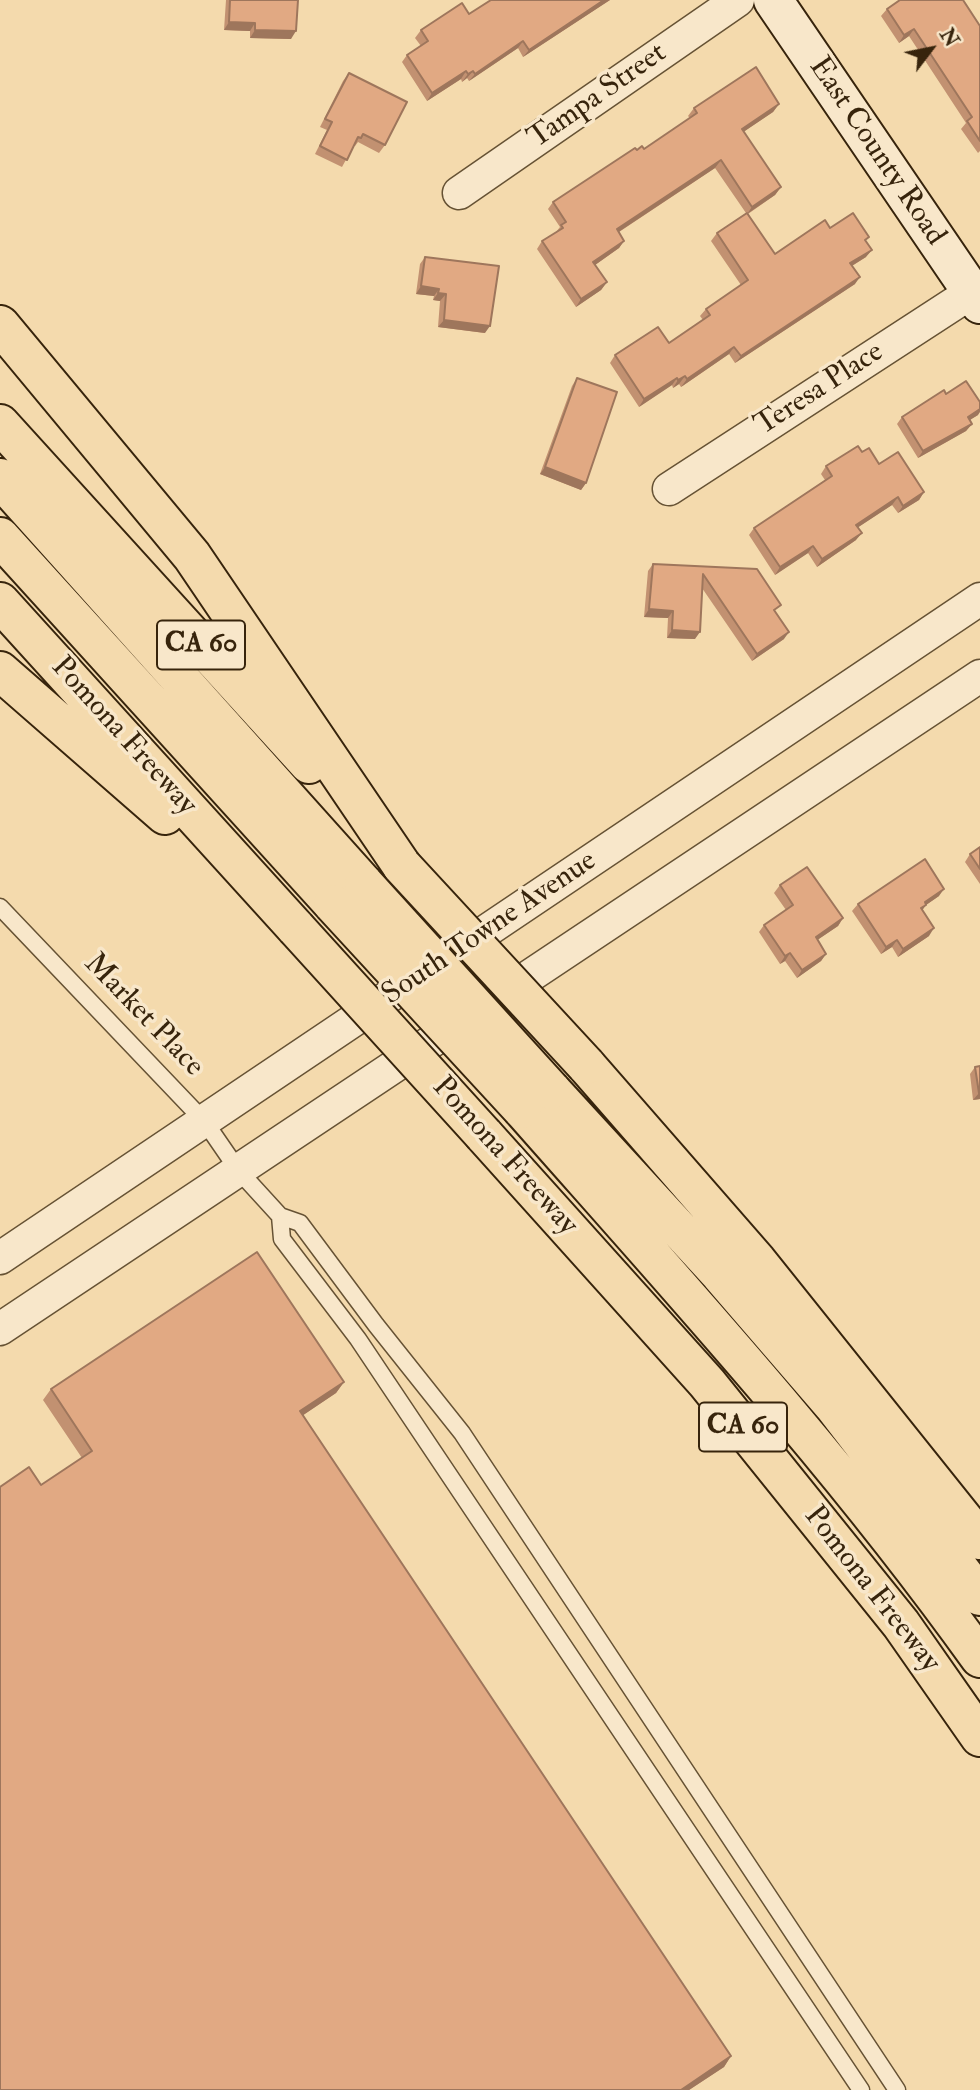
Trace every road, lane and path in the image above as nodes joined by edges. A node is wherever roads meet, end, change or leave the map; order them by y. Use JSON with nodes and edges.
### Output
{"nodes":[{"id":1,"x":738,"y":0,"type":"edge"},
{"id":2,"x":773,"y":0,"type":"edge"},
{"id":3,"x":459,"y":193,"type":"dead end"},
{"id":4,"x":976,"y":298,"type":"edge"},
{"id":5,"x":0,"y":325,"type":"edge"},
{"id":6,"x":0,"y":424,"type":"edge"},
{"id":7,"x":0,"y":478,"type":"edge"},
{"id":8,"x":669,"y":489,"type":"dead end"},
{"id":9,"x":0,"y":537,"type":"edge"},
{"id":10,"x":980,"y":599,"type":"edge"},
{"id":11,"x":0,"y":602,"type":"edge"},
{"id":12,"x":0,"y":671,"type":"edge"},
{"id":13,"x":980,"y":676,"type":"edge"},
{"id":14,"x":402,"y":866,"type":"junction"},
{"id":15,"x":349,"y":894,"type":"junction"},
{"id":16,"x":0,"y":907,"type":"edge"},
{"id":17,"x":296,"y":928,"type":"junction"},
{"id":18,"x":537,"y":1100,"type":"junction"},
{"id":19,"x":205,"y":1122,"type":"junction"},
{"id":20,"x":238,"y":1170,"type":"junction"},
{"id":21,"x":280,"y":1216,"type":"junction"},
{"id":22,"x":0,"y":1258,"type":"edge"},
{"id":23,"x":0,"y":1329,"type":"edge"},
{"id":24,"x":980,"y":1540,"type":"edge"},
{"id":25,"x":980,"y":1596,"type":"edge"},
{"id":26,"x":980,"y":1658,"type":"edge"},
{"id":27,"x":980,"y":1737,"type":"edge"},
{"id":28,"x":861,"y":2090,"type":"edge"},
{"id":29,"x":897,"y":2090,"type":"edge"}],
"edges":[{"from":1,"to":3,"type":"street","name":"Tampa Street"},
{"from":2,"to":4,"type":"street","name":"East County Road"},
{"from":4,"to":8,"type":"street","name":"Teresa Place"},
{"from":5,"to":14,"type":"highway"},
{"from":6,"to":14,"type":"highway","number":"CA 60"},
{"from":7,"to":15,"type":"highway"},
{"from":9,"to":15,"type":"highway"},
{"from":10,"to":19,"type":"street","name":"South Towne Avenue"},
{"from":11,"to":17,"type":"highway","name":"Pomona Freeway","number":"CA 60"},
{"from":12,"to":17,"type":"highway"},
{"from":13,"to":20,"type":"street","name":"South Towne Avenue"},
{"from":14,"to":24,"type":"highway","number":"CA 60","bridge":true},
{"from":15,"to":18,"type":"highway","bridge":true},
{"from":16,"to":19,"type":"lane","name":"Market Place"},
{"from":17,"to":27,"type":"highway","name":"Pomona Freeway","number":"CA 60","bridge":true},
{"from":18,"to":25,"type":"highway"},
{"from":18,"to":26,"type":"highway"},
{"from":19,"to":20,"type":"lane","name":"Market Place"},
{"from":19,"to":22,"type":"street","name":"South Towne Avenue"},
{"from":20,"to":21,"type":"lane","name":"Market Place"},
{"from":20,"to":23,"type":"street","name":"South Towne Avenue"},
{"from":21,"to":28,"type":"lane"},
{"from":21,"to":29,"type":"lane"}]}
